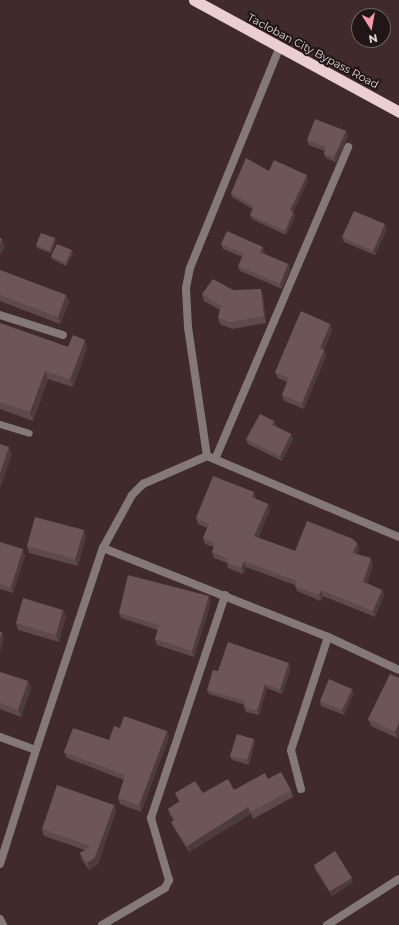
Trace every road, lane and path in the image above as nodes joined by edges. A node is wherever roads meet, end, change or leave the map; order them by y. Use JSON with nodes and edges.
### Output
{"nodes":[{"id":1,"x":194,"y":0,"type":"edge"},
{"id":2,"x":279,"y":49,"type":"junction"},
{"id":3,"x":399,"y":112,"type":"edge"},
{"id":4,"x":348,"y":147,"type":"dead end"},
{"id":5,"x":0,"y":315,"type":"edge"},
{"id":6,"x":63,"y":335,"type":"dead end"},
{"id":7,"x":0,"y":424,"type":"edge"},
{"id":8,"x":29,"y":433,"type":"dead end"},
{"id":9,"x":207,"y":456,"type":"junction"},
{"id":10,"x":216,"y":457,"type":"junction"},
{"id":11,"x":399,"y":537,"type":"edge"},
{"id":12,"x":103,"y":548,"type":"junction"},
{"id":13,"x":225,"y":595,"type":"junction"},
{"id":14,"x":328,"y":637,"type":"junction"},
{"id":15,"x":399,"y":670,"type":"edge"},
{"id":16,"x":0,"y":737,"type":"edge"},
{"id":17,"x":36,"y":750,"type":"junction"},
{"id":18,"x":301,"y":789,"type":"dead end"},
{"id":19,"x":0,"y":864,"type":"edge"},
{"id":20,"x":399,"y":879,"type":"edge"},
{"id":21,"x":0,"y":918,"type":"edge"},
{"id":22,"x":3,"y":925,"type":"edge"},
{"id":23,"x":102,"y":925,"type":"edge"},
{"id":24,"x":327,"y":925,"type":"edge"}],
"edges":[{"from":1,"to":2,"type":"highway","name":"Tacloban City Bypass Road"},
{"from":2,"to":3,"type":"highway","name":"Tacloban City Bypass Road"},
{"from":2,"to":9,"type":"street"},
{"from":4,"to":10,"type":"street"},
{"from":5,"to":6,"type":"street"},
{"from":7,"to":8,"type":"lane"},
{"from":9,"to":10,"type":"street"},
{"from":9,"to":12,"type":"street"},
{"from":10,"to":11,"type":"street"},
{"from":12,"to":13,"type":"street"},
{"from":12,"to":17,"type":"street"},
{"from":13,"to":14,"type":"street"},
{"from":13,"to":23,"type":"street"},
{"from":14,"to":15,"type":"street"},
{"from":14,"to":18,"type":"street"},
{"from":16,"to":17,"type":"street"},
{"from":17,"to":19,"type":"street"},
{"from":20,"to":24,"type":"street"},
{"from":21,"to":22,"type":"street"}]}
